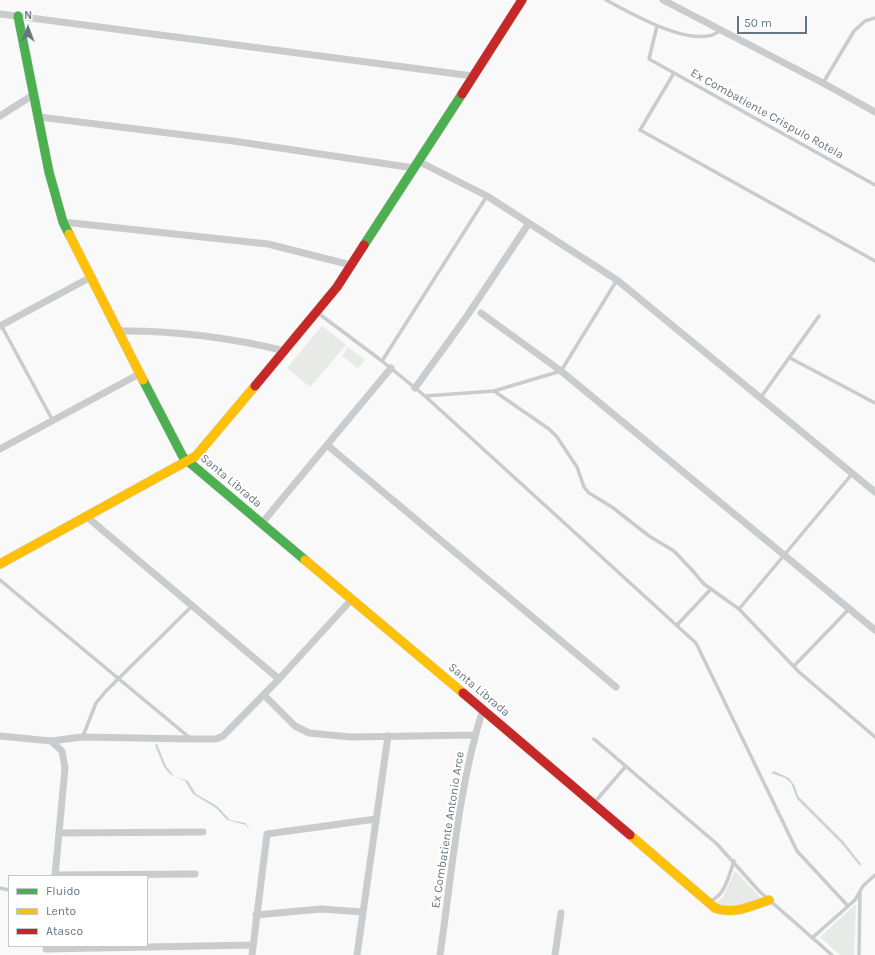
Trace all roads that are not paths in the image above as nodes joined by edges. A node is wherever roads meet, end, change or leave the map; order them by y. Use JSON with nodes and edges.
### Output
{"nodes":[{"id":1,"x":522,"y":0,"type":"edge"},
{"id":2,"x":606,"y":0,"type":"edge"},
{"id":3,"x":662,"y":0,"type":"edge"},
{"id":4,"x":0,"y":14,"type":"edge"},
{"id":5,"x":18,"y":16,"type":"junction"},
{"id":6,"x":875,"y":18,"type":"edge"},
{"id":7,"x":657,"y":26,"type":"junction"},
{"id":8,"x":721,"y":30,"type":"junction"},
{"id":9,"x":674,"y":73,"type":"junction"},
{"id":10,"x":473,"y":76,"type":"junction"},
{"id":11,"x":823,"y":83,"type":"junction"},
{"id":12,"x":33,"y":96,"type":"junction"},
{"id":13,"x":875,"y":112,"type":"edge"},
{"id":14,"x":0,"y":116,"type":"edge"},
{"id":15,"x":39,"y":117,"type":"junction"},
{"id":16,"x":416,"y":165,"type":"junction"},
{"id":17,"x":875,"y":185,"type":"edge"},
{"id":18,"x":487,"y":196,"type":"junction"},
{"id":19,"x":63,"y":222,"type":"junction"},
{"id":20,"x":529,"y":223,"type":"junction"},
{"id":21,"x":875,"y":261,"type":"edge"},
{"id":22,"x":351,"y":265,"type":"junction"},
{"id":23,"x":91,"y":277,"type":"junction"},
{"id":24,"x":617,"y":280,"type":"junction"},
{"id":25,"x":481,"y":312,"type":"dead end"},
{"id":26,"x":317,"y":313,"type":"junction"},
{"id":27,"x":819,"y":316,"type":"dead end"},
{"id":28,"x":0,"y":325,"type":"edge"},
{"id":29,"x":119,"y":331,"type":"junction"},
{"id":30,"x":285,"y":351,"type":"junction"},
{"id":31,"x":790,"y":358,"type":"junction"},
{"id":32,"x":382,"y":361,"type":"junction"},
{"id":33,"x":391,"y":368,"type":"junction"},
{"id":34,"x":561,"y":371,"type":"junction"},
{"id":35,"x":141,"y":373,"type":"junction"},
{"id":36,"x":414,"y":388,"type":"junction"},
{"id":37,"x":494,"y":391,"type":"junction"},
{"id":38,"x":425,"y":396,"type":"junction"},
{"id":39,"x":761,"y":397,"type":"junction"},
{"id":40,"x":875,"y":403,"type":"edge"},
{"id":41,"x":53,"y":422,"type":"junction"},
{"id":42,"x":327,"y":445,"type":"junction"},
{"id":43,"x":0,"y":449,"type":"edge"},
{"id":44,"x":186,"y":459,"type":"junction"},
{"id":45,"x":853,"y":473,"type":"junction"},
{"id":46,"x":875,"y":492,"type":"edge"},
{"id":47,"x":87,"y":517,"type":"junction"},
{"id":48,"x":262,"y":523,"type":"junction"},
{"id":49,"x":784,"y":555,"type":"junction"},
{"id":50,"x":0,"y":564,"type":"edge"},
{"id":51,"x":0,"y":580,"type":"edge"},
{"id":52,"x":710,"y":590,"type":"junction"},
{"id":53,"x":352,"y":599,"type":"junction"},
{"id":54,"x":193,"y":605,"type":"junction"},
{"id":55,"x":849,"y":608,"type":"junction"},
{"id":56,"x":738,"y":609,"type":"junction"},
{"id":57,"x":677,"y":625,"type":"junction"},
{"id":58,"x":875,"y":630,"type":"edge"},
{"id":59,"x":794,"y":666,"type":"junction"},
{"id":60,"x":118,"y":679,"type":"junction"},
{"id":61,"x":279,"y":679,"type":"junction"},
{"id":62,"x":616,"y":687,"type":"dead end"},
{"id":63,"x":264,"y":695,"type":"junction"},
{"id":64,"x":483,"y":709,"type":"junction"},
{"id":65,"x":475,"y":735,"type":"junction"},
{"id":66,"x":0,"y":736,"type":"edge"},
{"id":67,"x":388,"y":736,"type":"junction"},
{"id":68,"x":82,"y":737,"type":"junction"},
{"id":69,"x":875,"y":737,"type":"edge"},
{"id":70,"x":191,"y":739,"type":"junction"},
{"id":71,"x":594,"y":739,"type":"dead end"},
{"id":72,"x":51,"y":740,"type":"junction"},
{"id":73,"x":626,"y":766,"type":"junction"},
{"id":74,"x":593,"y":804,"type":"junction"},
{"id":75,"x":376,"y":819,"type":"junction"},
{"id":76,"x":203,"y":832,"type":"dead end"},
{"id":77,"x":60,"y":833,"type":"junction"},
{"id":78,"x":734,"y":861,"type":"junction"},
{"id":79,"x":195,"y":874,"type":"dead end"},
{"id":80,"x":55,"y":875,"type":"edge"},
{"id":81,"x":875,"y":875,"type":"edge"},
{"id":82,"x":860,"y":892,"type":"junction"},
{"id":83,"x":769,"y":900,"type":"junction"},
{"id":84,"x":707,"y":902,"type":"junction"},
{"id":85,"x":848,"y":906,"type":"junction"},
{"id":86,"x":362,"y":912,"type":"junction"},
{"id":87,"x":561,"y":913,"type":"dead end"},
{"id":88,"x":256,"y":915,"type":"junction"},
{"id":89,"x":812,"y":938,"type":"junction"},
{"id":90,"x":253,"y":945,"type":"junction"},
{"id":91,"x":158,"y":947,"type":"junction"},
{"id":92,"x":46,"y":950,"type":"edge"},
{"id":93,"x":156,"y":955,"type":"edge"},
{"id":94,"x":252,"y":955,"type":"edge"},
{"id":95,"x":357,"y":955,"type":"edge"},
{"id":96,"x":440,"y":955,"type":"edge"},
{"id":97,"x":555,"y":955,"type":"edge"},
{"id":98,"x":832,"y":955,"type":"edge"},
{"id":99,"x":859,"y":955,"type":"edge"}],
"edges":[{"from":1,"to":10,"type":"street"},
{"from":2,"to":7,"type":"lane"},
{"from":3,"to":8,"type":"street"},
{"from":4,"to":5,"type":"street"},
{"from":5,"to":10,"type":"street"},
{"from":5,"to":12,"type":"street"},
{"from":6,"to":11,"type":"lane"},
{"from":7,"to":8,"type":"lane"},
{"from":7,"to":9,"type":"lane","name":"Ex Combatiente Crispulo Rotela"},
{"from":8,"to":11,"type":"street"},
{"from":9,"to":17,"type":"lane","name":"Ex Combatiente Crispulo Rotela"},
{"from":9,"to":21,"type":"lane"},
{"from":10,"to":16,"type":"street"},
{"from":11,"to":13,"type":"street"},
{"from":12,"to":14,"type":"street"},
{"from":12,"to":15,"type":"street"},
{"from":15,"to":16,"type":"street"},
{"from":15,"to":19,"type":"street"},
{"from":16,"to":18,"type":"street"},
{"from":16,"to":22,"type":"street"},
{"from":18,"to":20,"type":"street"},
{"from":18,"to":32,"type":"lane"},
{"from":19,"to":22,"type":"street"},
{"from":19,"to":23,"type":"street"},
{"from":20,"to":24,"type":"street"},
{"from":20,"to":36,"type":"street"},
{"from":22,"to":26,"type":"street"},
{"from":23,"to":28,"type":"street"},
{"from":23,"to":29,"type":"street"},
{"from":24,"to":34,"type":"lane"},
{"from":24,"to":39,"type":"street"},
{"from":25,"to":34,"type":"street"},
{"from":26,"to":30,"type":"street"},
{"from":26,"to":32,"type":"lane"},
{"from":27,"to":31,"type":"lane"},
{"from":28,"to":41,"type":"lane"},
{"from":29,"to":30,"type":"street"},
{"from":29,"to":35,"type":"street"},
{"from":30,"to":44,"type":"street"},
{"from":31,"to":39,"type":"lane"},
{"from":31,"to":40,"type":"lane"},
{"from":32,"to":33,"type":"lane"},
{"from":33,"to":36,"type":"lane"},
{"from":33,"to":42,"type":"street"},
{"from":34,"to":37,"type":"lane"},
{"from":34,"to":49,"type":"street"},
{"from":35,"to":41,"type":"street"},
{"from":35,"to":44,"type":"street"},
{"from":36,"to":38,"type":"lane"},
{"from":37,"to":38,"type":"lane"},
{"from":37,"to":52,"type":"lane"},
{"from":38,"to":57,"type":"lane"},
{"from":39,"to":45,"type":"street"},
{"from":41,"to":43,"type":"street"},
{"from":42,"to":48,"type":"street"},
{"from":42,"to":62,"type":"street"},
{"from":44,"to":47,"type":"street"},
{"from":44,"to":48,"type":"street","name":"Santa Librada"},
{"from":45,"to":46,"type":"street"},
{"from":45,"to":49,"type":"lane"},
{"from":47,"to":50,"type":"street"},
{"from":47,"to":54,"type":"street"},
{"from":48,"to":53,"type":"street","name":"Santa Librada"},
{"from":49,"to":55,"type":"street"},
{"from":49,"to":56,"type":"lane"},
{"from":51,"to":60,"type":"lane"},
{"from":52,"to":56,"type":"lane"},
{"from":52,"to":57,"type":"lane"},
{"from":53,"to":61,"type":"street"},
{"from":53,"to":64,"type":"street","name":"Santa Librada"},
{"from":54,"to":60,"type":"lane"},
{"from":54,"to":61,"type":"street"},
{"from":55,"to":58,"type":"street"},
{"from":55,"to":59,"type":"lane"},
{"from":56,"to":59,"type":"lane"},
{"from":57,"to":85,"type":"lane"},
{"from":59,"to":69,"type":"lane"},
{"from":60,"to":68,"type":"lane"},
{"from":60,"to":70,"type":"lane"},
{"from":61,"to":63,"type":"street"},
{"from":63,"to":67,"type":"street"},
{"from":63,"to":70,"type":"street"},
{"from":64,"to":65,"type":"street","name":"Ex Combatiente Antonio Arce"},
{"from":64,"to":74,"type":"street","name":"Santa Librada"},
{"from":65,"to":67,"type":"street"},
{"from":65,"to":96,"type":"street","name":"Ex Combatiente Antonio Arce"},
{"from":66,"to":72,"type":"street"},
{"from":67,"to":75,"type":"street"},
{"from":68,"to":70,"type":"street"},
{"from":68,"to":72,"type":"street"},
{"from":71,"to":73,"type":"lane"},
{"from":72,"to":77,"type":"street"},
{"from":73,"to":74,"type":"lane"},
{"from":73,"to":78,"type":"lane"},
{"from":74,"to":84,"type":"street","name":"Santa Librada"},
{"from":75,"to":86,"type":"street"},
{"from":75,"to":88,"type":"street"},
{"from":76,"to":77,"type":"street"},
{"from":77,"to":80,"type":"street"},
{"from":78,"to":83,"type":"lane"},
{"from":78,"to":84,"type":"lane"},
{"from":79,"to":80,"type":"street"},
{"from":81,"to":82,"type":"lane"},
{"from":82,"to":85,"type":"lane"},
{"from":82,"to":99,"type":"lane"},
{"from":83,"to":84,"type":"street","name":"Santa Librada"},
{"from":83,"to":89,"type":"lane"},
{"from":85,"to":89,"type":"lane"},
{"from":86,"to":88,"type":"street"},
{"from":86,"to":95,"type":"street"},
{"from":87,"to":97,"type":"street"},
{"from":88,"to":90,"type":"street"},
{"from":89,"to":98,"type":"lane"},
{"from":90,"to":91,"type":"street"},
{"from":90,"to":94,"type":"street"},
{"from":91,"to":92,"type":"street"},
{"from":91,"to":93,"type":"street"}]}
